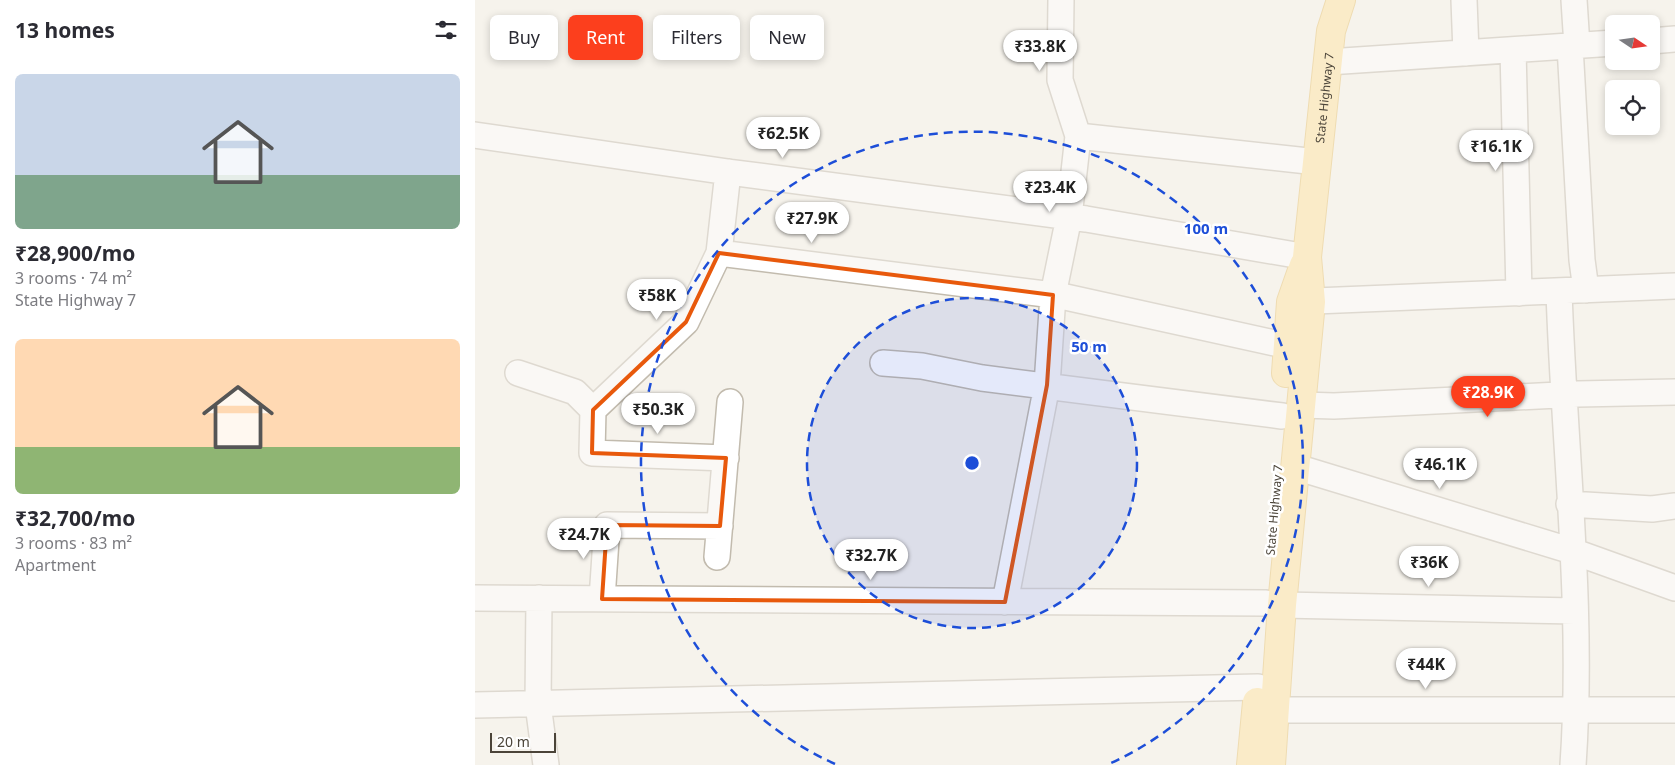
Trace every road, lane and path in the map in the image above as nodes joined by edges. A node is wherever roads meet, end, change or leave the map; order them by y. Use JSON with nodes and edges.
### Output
{"nodes":[{"id":1,"x":1061,"y":0,"type":"edge"},
{"id":2,"x":1341,"y":0,"type":"edge"},
{"id":3,"x":1464,"y":0,"type":"edge"},
{"id":4,"x":1574,"y":0,"type":"edge"},
{"id":5,"x":1675,"y":39,"type":"edge"},
{"id":6,"x":1660,"y":40,"type":"edge"},
{"id":7,"x":1605,"y":44,"type":"edge"},
{"id":8,"x":1574,"y":46,"type":"junction"},
{"id":9,"x":1513,"y":50,"type":"junction"},
{"id":10,"x":1466,"y":53,"type":"junction"},
{"id":11,"x":1328,"y":62,"type":"junction"},
{"id":12,"x":475,"y":135,"type":"edge"},
{"id":13,"x":1078,"y":136,"type":"junction"},
{"id":14,"x":1317,"y":162,"type":"junction"},
{"id":15,"x":728,"y":172,"type":"junction"},
{"id":16,"x":1069,"y":217,"type":"junction"},
{"id":17,"x":719,"y":253,"type":"junction"},
{"id":18,"x":1307,"y":257,"type":"junction"},
{"id":19,"x":1675,"y":286,"type":"edge"},
{"id":20,"x":1586,"y":290,"type":"junction"},
{"id":21,"x":1559,"y":291,"type":"junction"},
{"id":22,"x":1519,"y":293,"type":"junction"},
{"id":23,"x":1053,"y":295,"type":"junction"},
{"id":24,"x":1301,"y":302,"type":"junction"},
{"id":25,"x":1298,"y":347,"type":"junction"},
{"id":26,"x":883,"y":363,"type":"dead end"},
{"id":27,"x":518,"y":373,"type":"dead end"},
{"id":28,"x":1047,"y":385,"type":"junction"},
{"id":29,"x":1675,"y":392,"type":"edge"},
{"id":30,"x":1563,"y":394,"type":"junction"},
{"id":31,"x":730,"y":402,"type":"dead end"},
{"id":32,"x":593,"y":410,"type":"junction"},
{"id":33,"x":1292,"y":410,"type":"junction"},
{"id":34,"x":725,"y":458,"type":"junction"},
{"id":35,"x":1296,"y":467,"type":"junction"},
{"id":36,"x":1569,"y":504,"type":"junction"},
{"id":37,"x":1675,"y":506,"type":"edge"},
{"id":38,"x":719,"y":526,"type":"junction"},
{"id":39,"x":1572,"y":552,"type":"junction"},
{"id":40,"x":717,"y":556,"type":"dead end"},
{"id":41,"x":1675,"y":588,"type":"edge"},
{"id":42,"x":475,"y":598,"type":"edge"},
{"id":43,"x":539,"y":598,"type":"junction"},
{"id":44,"x":602,"y":599,"type":"junction"},
{"id":45,"x":1005,"y":602,"type":"junction"},
{"id":46,"x":1274,"y":604,"type":"junction"},
{"id":47,"x":1575,"y":611,"type":"junction"},
{"id":48,"x":1258,"y":687,"type":"junction"},
{"id":49,"x":538,"y":704,"type":"junction"},
{"id":50,"x":475,"y":705,"type":"edge"},
{"id":51,"x":1275,"y":710,"type":"junction"},
{"id":52,"x":1577,"y":710,"type":"junction"},
{"id":53,"x":1675,"y":710,"type":"edge"},
{"id":54,"x":546,"y":765,"type":"edge"},
{"id":55,"x":1251,"y":765,"type":"edge"},
{"id":56,"x":1271,"y":765,"type":"edge"},
{"id":57,"x":1573,"y":765,"type":"edge"}],
"edges":[{"from":1,"to":13,"type":"street"},
{"from":2,"to":11,"type":"main road","name":"State Highway 7"},
{"from":3,"to":10,"type":"street"},
{"from":4,"to":8,"type":"street"},
{"from":5,"to":6,"type":"street"},
{"from":7,"to":8,"type":"street"},
{"from":8,"to":9,"type":"street"},
{"from":8,"to":20,"type":"street"},
{"from":9,"to":10,"type":"street"},
{"from":9,"to":22,"type":"street"},
{"from":10,"to":11,"type":"street"},
{"from":11,"to":14,"type":"main road","name":"State Highway 7"},
{"from":12,"to":15,"type":"street"},
{"from":13,"to":14,"type":"street"},
{"from":13,"to":16,"type":"street"},
{"from":14,"to":18,"type":"main road","name":"State Highway 7"},
{"from":15,"to":16,"type":"street"},
{"from":15,"to":17,"type":"street"},
{"from":16,"to":18,"type":"street"},
{"from":16,"to":23,"type":"street"},
{"from":17,"to":23,"type":"street"},
{"from":17,"to":32,"type":"street"},
{"from":18,"to":24,"type":"main road","name":"State Highway 7"},
{"from":19,"to":20,"type":"street"},
{"from":20,"to":21,"type":"street"},
{"from":21,"to":22,"type":"street"},
{"from":21,"to":30,"type":"street"},
{"from":22,"to":24,"type":"street"},
{"from":23,"to":25,"type":"street"},
{"from":23,"to":28,"type":"street"},
{"from":24,"to":25,"type":"main road","name":"State Highway 7"},
{"from":25,"to":33,"type":"main road","name":"State Highway 7"},
{"from":26,"to":28,"type":"street"},
{"from":27,"to":32,"type":"street"},
{"from":28,"to":33,"type":"street"},
{"from":28,"to":45,"type":"street"},
{"from":29,"to":30,"type":"street"},
{"from":30,"to":33,"type":"street"},
{"from":30,"to":36,"type":"street"},
{"from":31,"to":34,"type":"street"},
{"from":32,"to":34,"type":"street"},
{"from":33,"to":35,"type":"main road","name":"State Highway 7"},
{"from":33,"to":46,"type":"main road","name":"State Highway 7"},
{"from":34,"to":38,"type":"street"},
{"from":35,"to":39,"type":"street"},
{"from":35,"to":46,"type":"main road","name":"State Highway 7"},
{"from":36,"to":37,"type":"street"},
{"from":36,"to":39,"type":"street"},
{"from":38,"to":40,"type":"street"},
{"from":38,"to":44,"type":"street"},
{"from":39,"to":41,"type":"street"},
{"from":39,"to":47,"type":"street"},
{"from":42,"to":43,"type":"street"},
{"from":43,"to":44,"type":"street"},
{"from":43,"to":49,"type":"street"},
{"from":44,"to":45,"type":"street"},
{"from":45,"to":46,"type":"street"},
{"from":46,"to":47,"type":"street"},
{"from":46,"to":48,"type":"main road","name":"State Highway 7"},
{"from":46,"to":51,"type":"main road","name":"State Highway 7"},
{"from":47,"to":52,"type":"street"},
{"from":48,"to":49,"type":"street"},
{"from":48,"to":55,"type":"main road","name":"State Highway 7"},
{"from":49,"to":50,"type":"street"},
{"from":49,"to":54,"type":"street"},
{"from":51,"to":52,"type":"street"},
{"from":51,"to":56,"type":"main road","name":"State Highway 7"},
{"from":52,"to":53,"type":"street"},
{"from":52,"to":57,"type":"street"}]}
